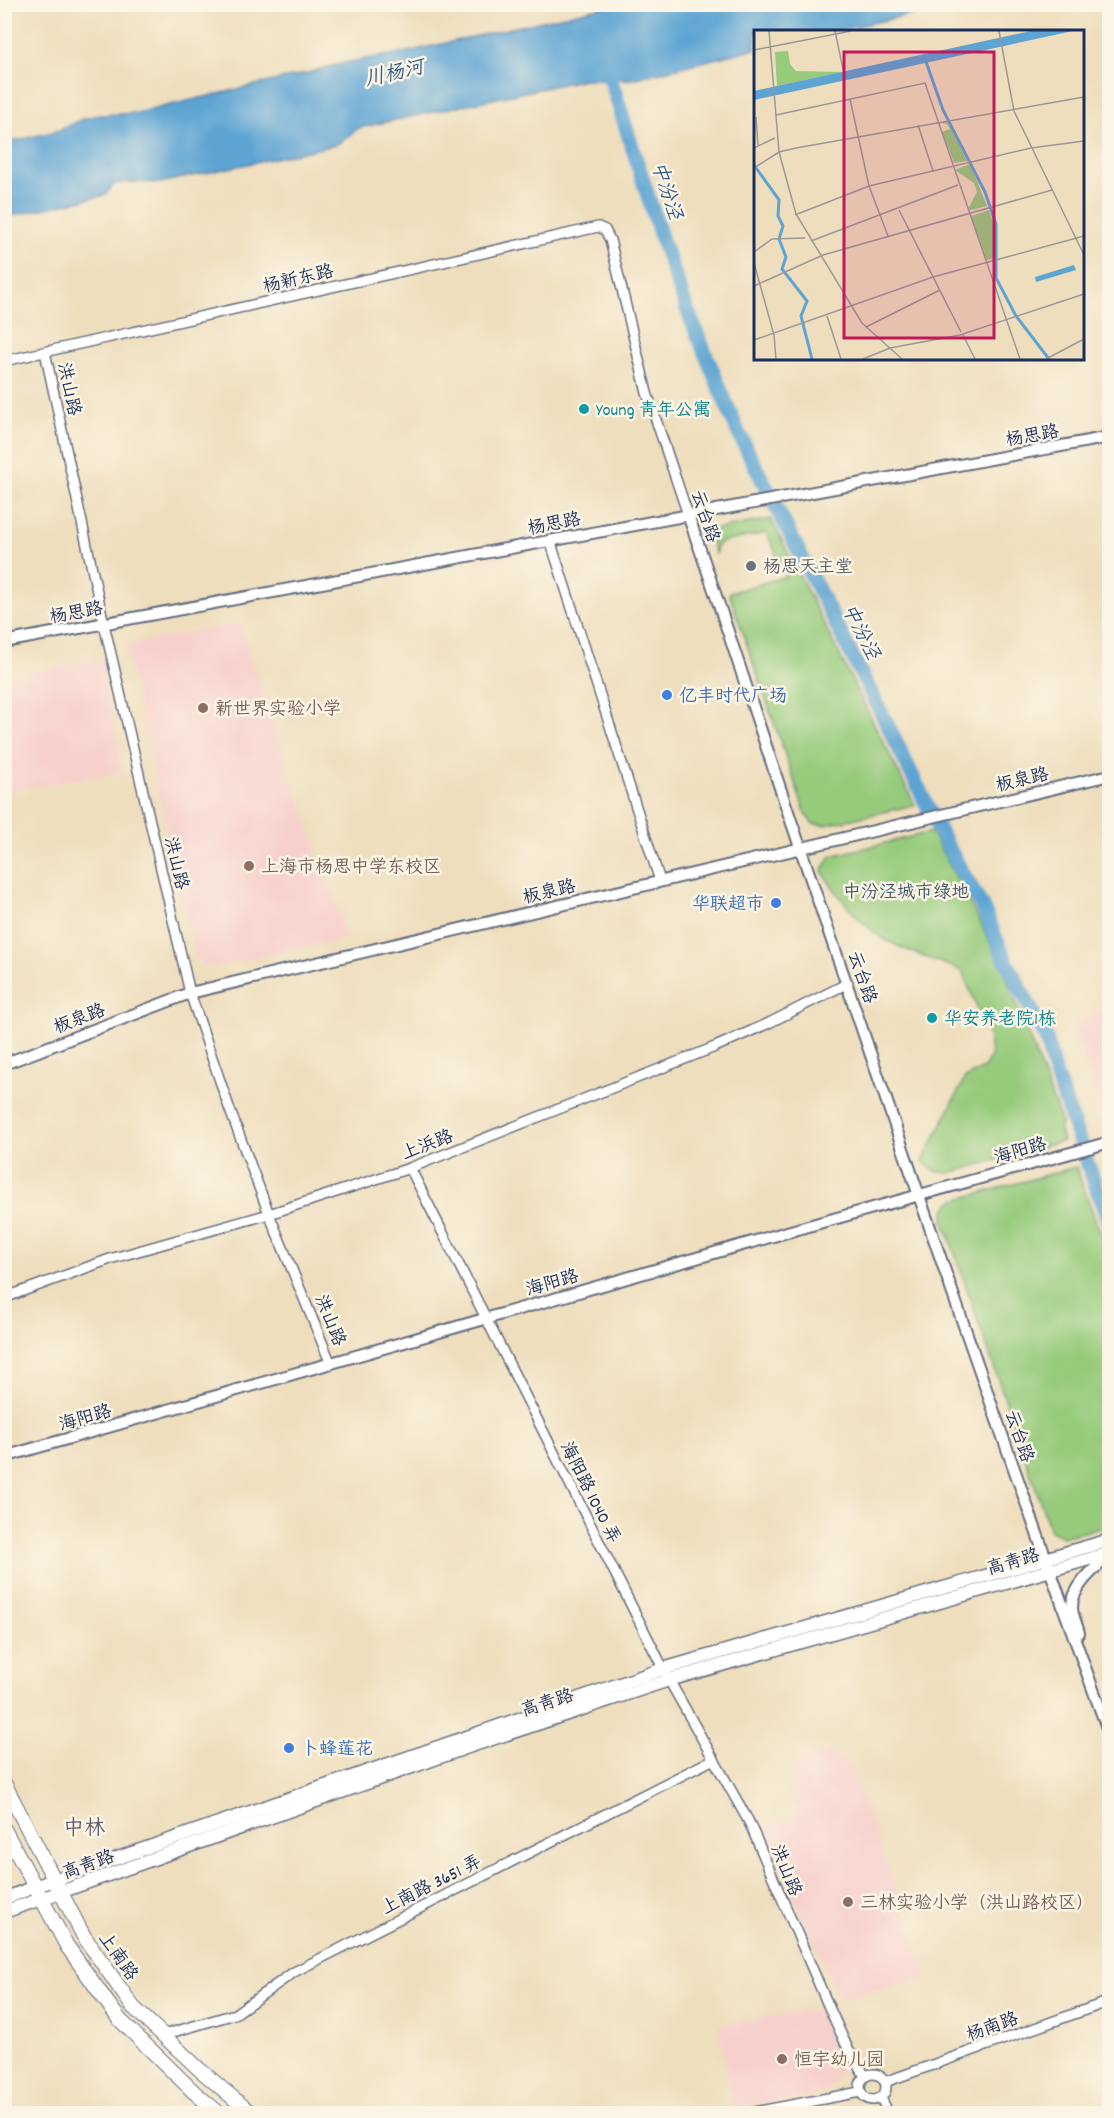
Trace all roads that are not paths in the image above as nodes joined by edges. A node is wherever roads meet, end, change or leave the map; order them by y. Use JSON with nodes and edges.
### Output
{"nodes":[{"id":1,"x":598,"y":227,"type":"joint"},
{"id":2,"x":45,"y":352,"type":"junction"},
{"id":3,"x":4,"y":361,"type":"edge"},
{"id":4,"x":1110,"y":437,"type":"edge"},
{"id":5,"x":688,"y":515,"type":"junction"},
{"id":6,"x":550,"y":540,"type":"junction"},
{"id":7,"x":104,"y":624,"type":"junction"},
{"id":8,"x":4,"y":642,"type":"edge"},
{"id":9,"x":1110,"y":776,"type":"edge"},
{"id":10,"x":800,"y":848,"type":"junction"},
{"id":11,"x":660,"y":881,"type":"junction"},
{"id":12,"x":848,"y":983,"type":"junction"},
{"id":13,"x":190,"y":993,"type":"junction"},
{"id":14,"x":4,"y":1064,"type":"edge"},
{"id":15,"x":1110,"y":1142,"type":"edge"},
{"id":16,"x":410,"y":1168,"type":"junction"},
{"id":17,"x":919,"y":1196,"type":"junction"},
{"id":18,"x":269,"y":1214,"type":"junction"},
{"id":19,"x":4,"y":1299,"type":"edge"},
{"id":20,"x":486,"y":1318,"type":"junction"},
{"id":21,"x":331,"y":1364,"type":"junction"},
{"id":22,"x":4,"y":1458,"type":"edge"},
{"id":23,"x":1110,"y":1540,"type":"edge"},
{"id":24,"x":1110,"y":1554,"type":"edge"},
{"id":25,"x":1047,"y":1564,"type":"junction"},
{"id":26,"x":1081,"y":1656,"type":"junction"},
{"id":27,"x":663,"y":1669,"type":"junction"},
{"id":28,"x":669,"y":1680,"type":"junction"},
{"id":29,"x":1110,"y":1736,"type":"edge"},
{"id":30,"x":714,"y":1759,"type":"junction"},
{"id":31,"x":4,"y":1783,"type":"edge"},
{"id":32,"x":4,"y":1829,"type":"edge"},
{"id":33,"x":54,"y":1880,"type":"junction"},
{"id":34,"x":34,"y":1887,"type":"junction"},
{"id":35,"x":60,"y":1893,"type":"junction"},
{"id":36,"x":4,"y":1899,"type":"edge"},
{"id":37,"x":42,"y":1900,"type":"junction"},
{"id":38,"x":4,"y":1912,"type":"edge"},
{"id":39,"x":1110,"y":2001,"type":"edge"},
{"id":40,"x":163,"y":2035,"type":"junction"},
{"id":41,"x":865,"y":2076,"type":"junction"},
{"id":42,"x":885,"y":2082,"type":"junction"},
{"id":43,"x":860,"y":2092,"type":"junction"},
{"id":44,"x":881,"y":2098,"type":"junction"},
{"id":45,"x":220,"y":2114,"type":"edge"},
{"id":46,"x":252,"y":2114,"type":"edge"},
{"id":47,"x":744,"y":2114,"type":"edge"},
{"id":48,"x":890,"y":2114,"type":"edge"}],
"edges":[{"from":1,"to":2,"type":"street","name":"杨新东路"},
{"from":1,"to":5,"type":"street","name":"云台路"},
{"from":2,"to":3,"type":"street","name":"杨新东路"},
{"from":2,"to":7,"type":"street","name":"洪山路"},
{"from":4,"to":5,"type":"street","name":"杨思路"},
{"from":5,"to":6,"type":"street","name":"杨思路"},
{"from":5,"to":10,"type":"street","name":"云台路"},
{"from":6,"to":7,"type":"street","name":"杨思路"},
{"from":6,"to":11,"type":"street"},
{"from":7,"to":8,"type":"street","name":"杨思路"},
{"from":7,"to":13,"type":"street","name":"洪山路"},
{"from":9,"to":10,"type":"street","name":"板泉路"},
{"from":10,"to":11,"type":"street","name":"板泉路"},
{"from":10,"to":12,"type":"street","name":"云台路"},
{"from":11,"to":13,"type":"street","name":"板泉路"},
{"from":12,"to":16,"type":"street","name":"上浜路"},
{"from":12,"to":17,"type":"street","name":"云台路"},
{"from":13,"to":14,"type":"street","name":"板泉路"},
{"from":13,"to":18,"type":"street","name":"洪山路"},
{"from":15,"to":17,"type":"street","name":"海阳路"},
{"from":16,"to":18,"type":"street","name":"上浜路"},
{"from":16,"to":20,"type":"street","name":"海阳路 1040 弄"},
{"from":17,"to":20,"type":"street","name":"海阳路"},
{"from":17,"to":25,"type":"street","name":"云台路"},
{"from":18,"to":19,"type":"street","name":"上浜路"},
{"from":18,"to":21,"type":"street","name":"洪山路"},
{"from":20,"to":21,"type":"street","name":"海阳路"},
{"from":20,"to":27,"type":"street","name":"海阳路 1040 弄"},
{"from":21,"to":22,"type":"street","name":"海阳路"},
{"from":23,"to":25,"type":"main road","name":"高青路"},
{"from":24,"to":25,"type":"main road","name":"高青路"},
{"from":24,"to":26,"type":"street"},
{"from":25,"to":26,"type":"street","name":"云台路"},
{"from":25,"to":27,"type":"main road","name":"高青路"},
{"from":25,"to":28,"type":"main road","name":"高青路"},
{"from":26,"to":29,"type":"street","name":"云台路"},
{"from":27,"to":28,"type":"street","name":"海阳路 1040 弄"},
{"from":27,"to":33,"type":"main road","name":"高青路"},
{"from":28,"to":30,"type":"street","name":"洪山路"},
{"from":28,"to":35,"type":"main road","name":"高青路"},
{"from":30,"to":40,"type":"street","name":"上南路 3651 弄"},
{"from":30,"to":41,"type":"street","name":"洪山路"},
{"from":31,"to":33,"type":"main road","name":"上南路"},
{"from":32,"to":34,"type":"main road","name":"上南路"},
{"from":33,"to":34,"type":"main road","name":"高青路"},
{"from":33,"to":35,"type":"main road","name":"上南路"},
{"from":34,"to":36,"type":"main road","name":"高青路"},
{"from":34,"to":37,"type":"main road","name":"上南路"},
{"from":35,"to":37,"type":"main road","name":"高青路"},
{"from":35,"to":40,"type":"main road","name":"上南路"},
{"from":37,"to":38,"type":"main road","name":"高青路"},
{"from":37,"to":45,"type":"main road","name":"上南路"},
{"from":39,"to":42,"type":"street","name":"杨南路"},
{"from":40,"to":46,"type":"main road","name":"上南路"},
{"from":41,"to":42,"type":"street"},
{"from":41,"to":43,"type":"street"},
{"from":42,"to":44,"type":"street"},
{"from":43,"to":44,"type":"street"},
{"from":43,"to":47,"type":"street"},
{"from":44,"to":48,"type":"street"}]}
